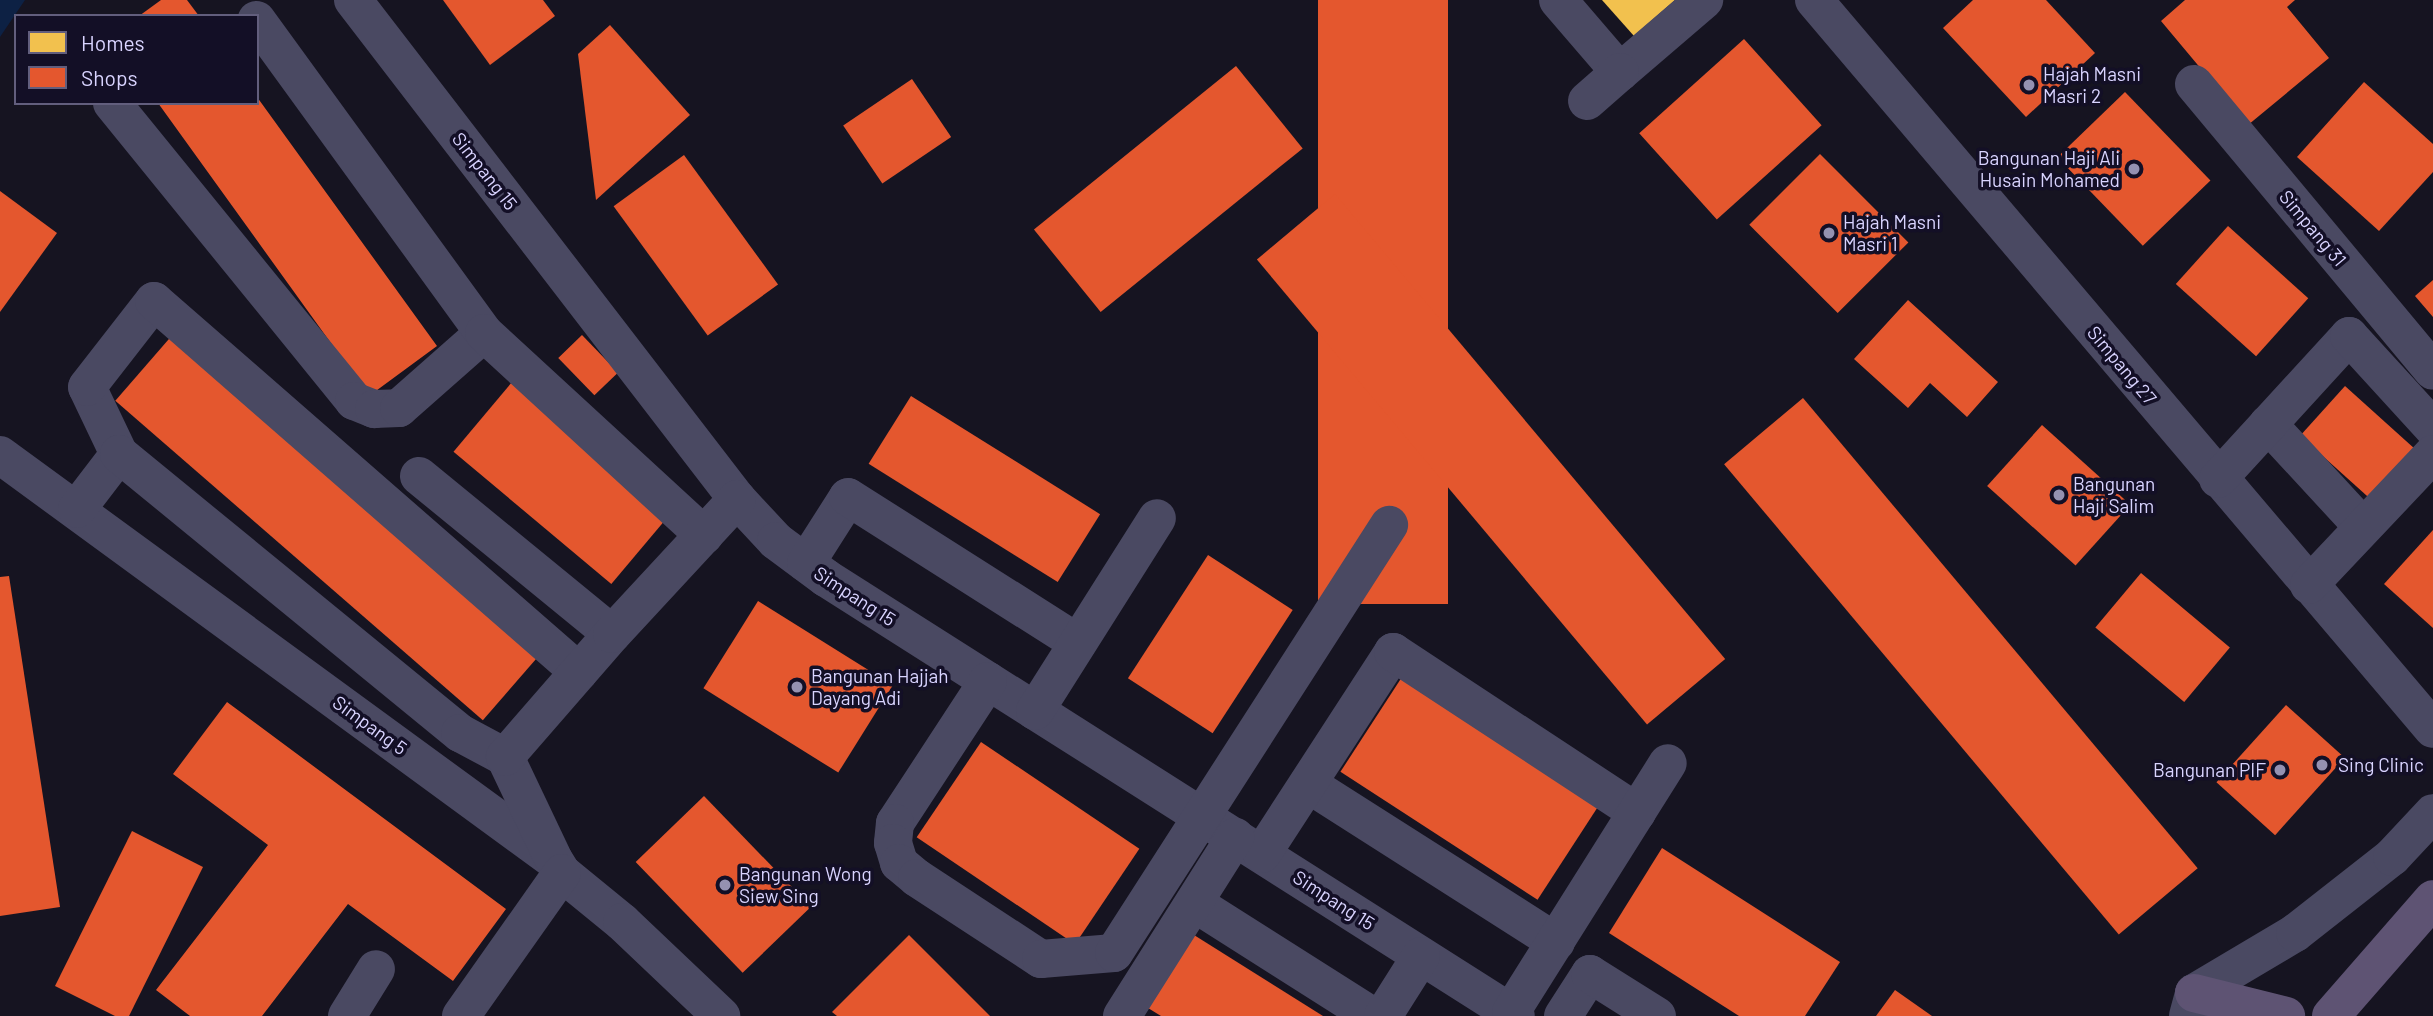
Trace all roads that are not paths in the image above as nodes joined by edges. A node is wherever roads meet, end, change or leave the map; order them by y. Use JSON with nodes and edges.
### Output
{"nodes":[{"id":1,"x":353,"y":0,"type":"edge"},
{"id":2,"x":1558,"y":0,"type":"edge"},
{"id":3,"x":1704,"y":0,"type":"edge"},
{"id":4,"x":1814,"y":0,"type":"edge"},
{"id":5,"x":259,"y":22,"type":"edge"},
{"id":6,"x":1620,"y":72,"type":"junction"},
{"id":7,"x":2194,"y":83,"type":"dead end"},
{"id":8,"x":1587,"y":101,"type":"dead end"},
{"id":9,"x":114,"y":105,"type":"edge"},
{"id":10,"x":484,"y":333,"type":"junction"},
{"id":11,"x":2433,"y":371,"type":"edge"},
{"id":12,"x":2268,"y":424,"type":"junction"},
{"id":13,"x":2433,"y":428,"type":"edge"},
{"id":14,"x":119,"y":454,"type":"junction"},
{"id":15,"x":2433,"y":454,"type":"edge"},
{"id":16,"x":0,"y":455,"type":"edge"},
{"id":17,"x":419,"y":476,"type":"dead end"},
{"id":18,"x":2218,"y":479,"type":"junction"},
{"id":19,"x":737,"y":499,"type":"junction"},
{"id":20,"x":77,"y":509,"type":"junction"},
{"id":21,"x":1157,"y":518,"type":"dead end"},
{"id":22,"x":1389,"y":525,"type":"dead end"},
{"id":23,"x":2364,"y":527,"type":"junction"},
{"id":24,"x":704,"y":535,"type":"junction"},
{"id":25,"x":806,"y":564,"type":"junction"},
{"id":26,"x":2309,"y":585,"type":"junction"},
{"id":27,"x":612,"y":634,"type":"junction"},
{"id":28,"x":1078,"y":643,"type":"junction"},
{"id":29,"x":579,"y":672,"type":"junction"},
{"id":30,"x":988,"y":681,"type":"junction"},
{"id":31,"x":1035,"y":711,"type":"junction"},
{"id":32,"x":2433,"y":729,"type":"edge"},
{"id":33,"x":505,"y":757,"type":"junction"},
{"id":34,"x":1668,"y":763,"type":"dead end"},
{"id":35,"x":1308,"y":784,"type":"junction"},
{"id":36,"x":1637,"y":812,"type":"junction"},
{"id":37,"x":2433,"y":813,"type":"edge"},
{"id":38,"x":1204,"y":817,"type":"junction"},
{"id":39,"x":1249,"y":846,"type":"junction"},
{"id":40,"x":558,"y":867,"type":"junction"},
{"id":41,"x":2433,"y":899,"type":"edge"},
{"id":42,"x":1194,"y":903,"type":"junction"},
{"id":43,"x":1556,"y":942,"type":"junction"},
{"id":44,"x":1421,"y":956,"type":"junction"},
{"id":45,"x":376,"y":969,"type":"dead end"},
{"id":46,"x":2198,"y":1008,"type":"edge"},
{"id":47,"x":1513,"y":1014,"type":"edge"},
{"id":48,"x":347,"y":1016,"type":"edge"},
{"id":49,"x":461,"y":1016,"type":"edge"},
{"id":50,"x":721,"y":1016,"type":"edge"},
{"id":51,"x":1122,"y":1016,"type":"edge"},
{"id":52,"x":1372,"y":1016,"type":"edge"},
{"id":53,"x":1383,"y":1016,"type":"edge"},
{"id":54,"x":1563,"y":1016,"type":"edge"},
{"id":55,"x":1657,"y":1016,"type":"edge"},
{"id":56,"x":2286,"y":1016,"type":"edge"},
{"id":57,"x":2331,"y":1016,"type":"edge"}],
"edges":[{"from":1,"to":19,"type":"street","name":"Simpang 15"},
{"from":2,"to":6,"type":"street"},
{"from":3,"to":6,"type":"street"},
{"from":4,"to":18,"type":"street","name":"Simpang 27"},
{"from":5,"to":10,"type":"street"},
{"from":6,"to":8,"type":"street"},
{"from":7,"to":11,"type":"street","name":"Simpang 31"},
{"from":9,"to":10,"type":"street"},
{"from":10,"to":24,"type":"street"},
{"from":12,"to":13,"type":"street"},
{"from":12,"to":18,"type":"street"},
{"from":12,"to":23,"type":"street"},
{"from":14,"to":20,"type":"street"},
{"from":14,"to":29,"type":"street"},
{"from":14,"to":33,"type":"street"},
{"from":15,"to":23,"type":"street"},
{"from":16,"to":20,"type":"street","name":"Simpang 5"},
{"from":17,"to":27,"type":"street"},
{"from":18,"to":26,"type":"street","name":"Simpang 27"},
{"from":19,"to":24,"type":"street"},
{"from":19,"to":25,"type":"street","name":"Simpang 15"},
{"from":20,"to":40,"type":"street","name":"Simpang 5"},
{"from":21,"to":28,"type":"street"},
{"from":22,"to":38,"type":"street"},
{"from":23,"to":26,"type":"street"},
{"from":24,"to":27,"type":"street"},
{"from":25,"to":28,"type":"street"},
{"from":25,"to":30,"type":"street","name":"Simpang 15"},
{"from":26,"to":32,"type":"street","name":"Simpang 27"},
{"from":27,"to":29,"type":"street"},
{"from":28,"to":31,"type":"street"},
{"from":29,"to":33,"type":"street"},
{"from":30,"to":31,"type":"street","name":"Simpang 15"},
{"from":30,"to":38,"type":"street"},
{"from":31,"to":38,"type":"street","name":"Simpang 15"},
{"from":33,"to":40,"type":"street"},
{"from":34,"to":36,"type":"street"},
{"from":35,"to":36,"type":"street"},
{"from":35,"to":39,"type":"street"},
{"from":35,"to":43,"type":"street"},
{"from":36,"to":43,"type":"street"},
{"from":37,"to":46,"type":"street"},
{"from":38,"to":39,"type":"street","name":"Simpang 15"},
{"from":39,"to":42,"type":"street"},
{"from":39,"to":44,"type":"street","name":"Simpang 15"},
{"from":40,"to":49,"type":"street"},
{"from":40,"to":50,"type":"street","name":"Simpang 5"},
{"from":41,"to":57,"type":"main road"},
{"from":42,"to":51,"type":"street"},
{"from":42,"to":52,"type":"street"},
{"from":43,"to":47,"type":"street"},
{"from":44,"to":47,"type":"street","name":"Simpang 15"},
{"from":44,"to":53,"type":"street"},
{"from":45,"to":48,"type":"street"},
{"from":46,"to":56,"type":"main road"},
{"from":54,"to":55,"type":"street"}]}
